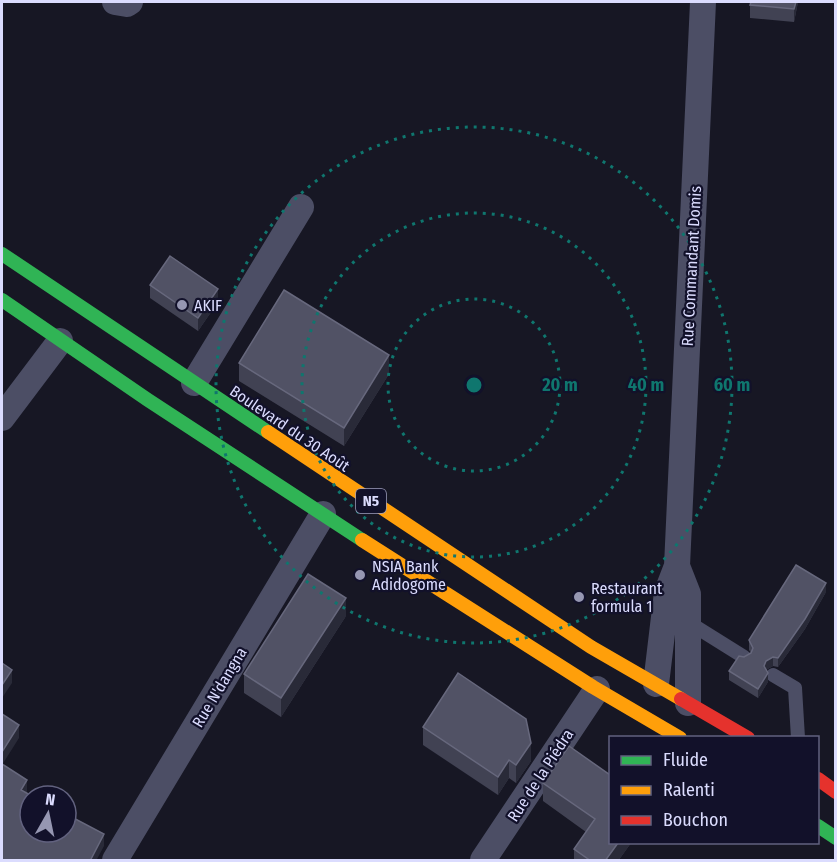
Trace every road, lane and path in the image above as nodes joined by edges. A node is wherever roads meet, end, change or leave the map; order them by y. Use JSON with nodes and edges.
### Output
{"nodes":[{"id":1,"x":115,"y":2,"type":"edge"},
{"id":2,"x":130,"y":2,"type":"edge"},
{"id":3,"x":703,"y":2,"type":"edge"},
{"id":4,"x":301,"y":207,"type":"dead end"},
{"id":5,"x":2,"y":254,"type":"edge"},
{"id":6,"x":2,"y":300,"type":"edge"},
{"id":7,"x":60,"y":341,"type":"junction"},
{"id":8,"x":194,"y":384,"type":"junction"},
{"id":9,"x":2,"y":418,"type":"edge"},
{"id":10,"x":323,"y":514,"type":"junction"},
{"id":11,"x":677,"y":566,"type":"junction"},
{"id":12,"x":688,"y":622,"type":"junction"},
{"id":13,"x":744,"y":657,"type":"edge"},
{"id":14,"x":773,"y":675,"type":"dead end"},
{"id":15,"x":597,"y":689,"type":"junction"},
{"id":16,"x":647,"y":699,"type":"junction"},
{"id":17,"x":681,"y":722,"type":"edge"},
{"id":18,"x":740,"y":736,"type":"edge"},
{"id":19,"x":798,"y":736,"type":"edge"},
{"id":20,"x":819,"y":780,"type":"edge"},
{"id":21,"x":836,"y":792,"type":"edge"},
{"id":22,"x":819,"y":827,"type":"edge"},
{"id":23,"x":836,"y":838,"type":"edge"},
{"id":24,"x":115,"y":861,"type":"edge"},
{"id":25,"x":483,"y":861,"type":"edge"}],
"edges":[{"from":1,"to":2,"type":"street"},
{"from":3,"to":11,"type":"street","name":"Rue Commandant Domis"},
{"from":4,"to":8,"type":"street"},
{"from":5,"to":8,"type":"highway","name":"Boulevard du 30 Août","number":"N5"},
{"from":6,"to":7,"type":"highway","name":"Boulevard du 30 Août","number":"N5"},
{"from":7,"to":9,"type":"street"},
{"from":7,"to":10,"type":"highway","name":"Boulevard du 30 Août","number":"N5"},
{"from":8,"to":16,"type":"highway","name":"Boulevard du 30 Août","number":"N5"},
{"from":10,"to":15,"type":"highway","name":"Boulevard du 30 Août","number":"N5"},
{"from":10,"to":24,"type":"street","name":"Rue N'dangna"},
{"from":11,"to":12,"type":"street","name":"Rue Commandant Domis"},
{"from":11,"to":16,"type":"street","name":"Rue Commandant Domis"},
{"from":12,"to":13,"type":"lane"},
{"from":12,"to":17,"type":"street","name":"Rue Commandant Domis"},
{"from":14,"to":19,"type":"lane"},
{"from":15,"to":16,"type":"highway","name":"Boulevard du 30 Août","number":"N5"},
{"from":15,"to":25,"type":"street","name":"Rue de la Piédra"},
{"from":16,"to":17,"type":"highway","name":"Boulevard du 30 Août","number":"N5"},
{"from":16,"to":17,"type":"highway","name":"Boulevard du 30 Août","number":"N5"},
{"from":17,"to":18,"type":"highway","name":"Boulevard du 30 Août","number":"N5"},
{"from":20,"to":21,"type":"highway"},
{"from":22,"to":23,"type":"highway"}]}
